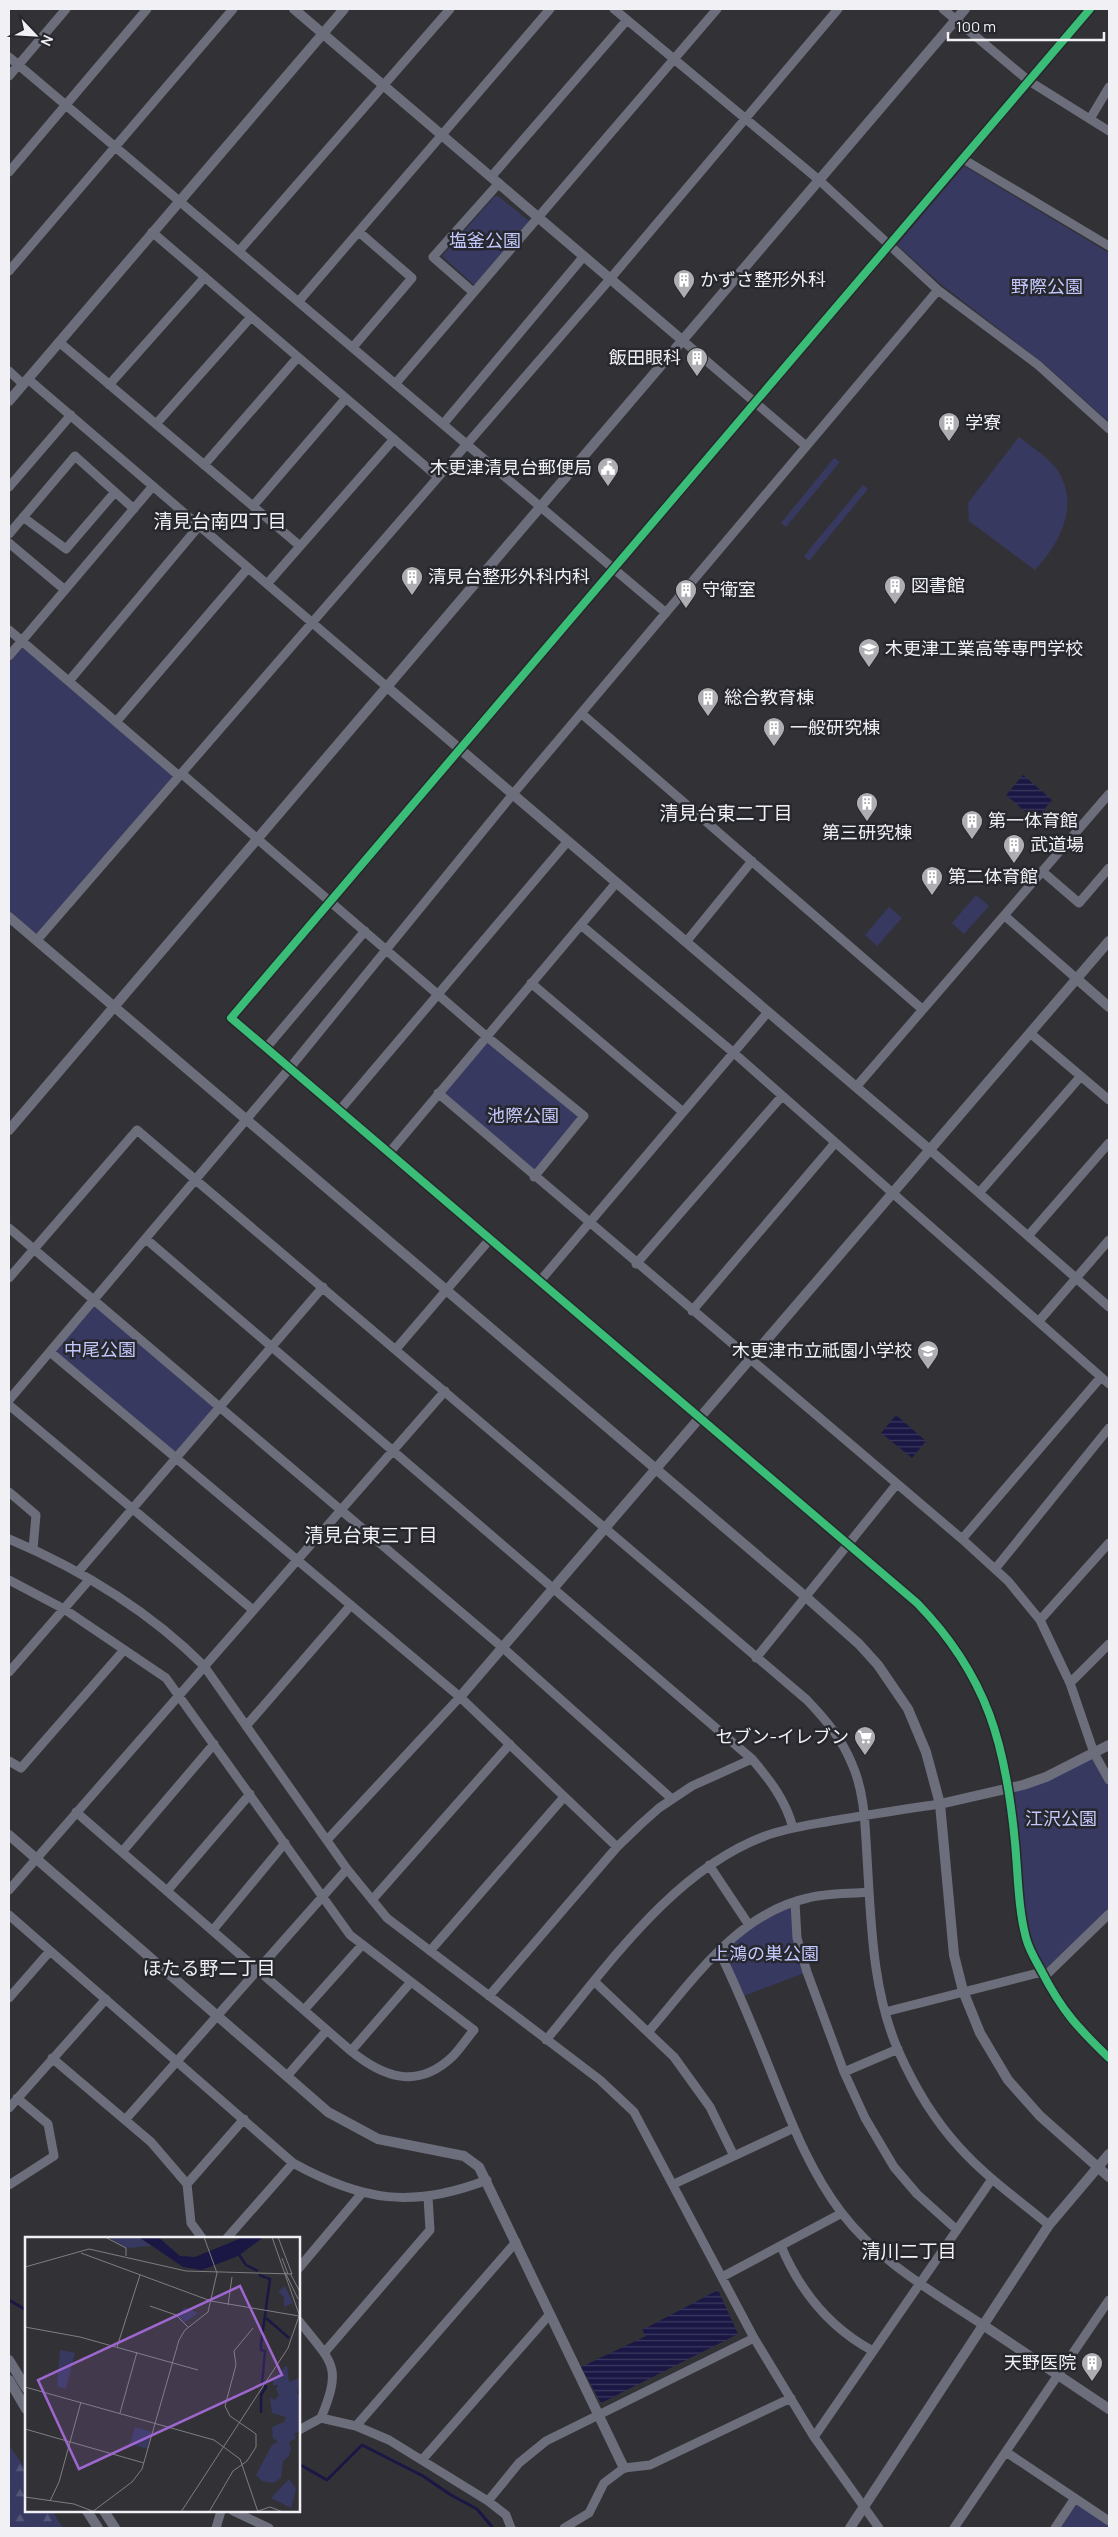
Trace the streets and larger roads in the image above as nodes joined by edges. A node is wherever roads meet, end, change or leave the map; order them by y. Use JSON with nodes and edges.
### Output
{"nodes":[{"id":1,"x":66,"y":9,"type":"edge"},
{"id":2,"x":147,"y":9,"type":"edge"},
{"id":3,"x":233,"y":9,"type":"edge"},
{"id":4,"x":294,"y":9,"type":"edge"},
{"id":5,"x":344,"y":9,"type":"edge"},
{"id":6,"x":450,"y":9,"type":"edge"},
{"id":7,"x":550,"y":9,"type":"edge"},
{"id":8,"x":614,"y":9,"type":"edge"},
{"id":9,"x":717,"y":9,"type":"edge"},
{"id":10,"x":838,"y":9,"type":"edge"},
{"id":11,"x":943,"y":9,"type":"edge"},
{"id":12,"x":965,"y":9,"type":"edge"},
{"id":13,"x":1090,"y":9,"type":"edge"},
{"id":14,"x":627,"y":20,"type":"junction"},
{"id":15,"x":956,"y":20,"type":"junction"},
{"id":16,"x":322,"y":33,"type":"junction"},
{"id":17,"x":9,"y":57,"type":"edge"},
{"id":18,"x":673,"y":59,"type":"junction"},
{"id":19,"x":18,"y":65,"type":"junction"},
{"id":20,"x":9,"y":76,"type":"edge"},
{"id":21,"x":1029,"y":81,"type":"junction"},
{"id":22,"x":384,"y":85,"type":"junction"},
{"id":23,"x":1109,"y":87,"type":"edge"},
{"id":24,"x":66,"y":105,"type":"junction"},
{"id":25,"x":745,"y":119,"type":"junction"},
{"id":26,"x":1090,"y":119,"type":"junction"},
{"id":27,"x":1109,"y":130,"type":"edge"},
{"id":28,"x":442,"y":135,"type":"junction"},
{"id":29,"x":115,"y":147,"type":"junction"},
{"id":30,"x":963,"y":158,"type":"junction"},
{"id":31,"x":9,"y":172,"type":"edge"},
{"id":32,"x":495,"y":180,"type":"junction"},
{"id":33,"x":819,"y":180,"type":"junction"},
{"id":34,"x":180,"y":201,"type":"junction"},
{"id":35,"x":538,"y":217,"type":"junction"},
{"id":36,"x":152,"y":232,"type":"junction"},
{"id":37,"x":359,"y":232,"type":"junction"},
{"id":38,"x":889,"y":245,"type":"junction"},
{"id":39,"x":1109,"y":246,"type":"edge"},
{"id":40,"x":239,"y":251,"type":"junction"},
{"id":41,"x":584,"y":256,"type":"junction"},
{"id":42,"x":9,"y":271,"type":"edge"},
{"id":43,"x":204,"y":277,"type":"junction"},
{"id":44,"x":610,"y":279,"type":"junction"},
{"id":45,"x":938,"y":290,"type":"junction"},
{"id":46,"x":473,"y":292,"type":"junction"},
{"id":47,"x":299,"y":301,"type":"junction"},
{"id":48,"x":251,"y":317,"type":"junction"},
{"id":49,"x":682,"y":340,"type":"junction"},
{"id":50,"x":59,"y":342,"type":"junction"},
{"id":51,"x":353,"y":347,"type":"junction"},
{"id":52,"x":298,"y":357,"type":"junction"},
{"id":53,"x":9,"y":371,"type":"edge"},
{"id":54,"x":26,"y":381,"type":"junction"},
{"id":55,"x":396,"y":383,"type":"junction"},
{"id":56,"x":109,"y":385,"type":"junction"},
{"id":57,"x":346,"y":398,"type":"junction"},
{"id":58,"x":9,"y":401,"type":"edge"},
{"id":59,"x":755,"y":402,"type":"junction"},
{"id":60,"x":71,"y":416,"type":"junction"},
{"id":61,"x":444,"y":423,"type":"junction"},
{"id":62,"x":156,"y":424,"type":"junction"},
{"id":63,"x":1109,"y":429,"type":"edge"},
{"id":64,"x":394,"y":439,"type":"junction"},
{"id":65,"x":468,"y":443,"type":"junction"},
{"id":66,"x":806,"y":446,"type":"junction"},
{"id":67,"x":204,"y":465,"type":"junction"},
{"id":68,"x":438,"y":477,"type":"junction"},
{"id":69,"x":153,"y":486,"type":"junction"},
{"id":70,"x":9,"y":487,"type":"edge"},
{"id":71,"x":115,"y":492,"type":"junction"},
{"id":72,"x":541,"y":505,"type":"junction"},
{"id":73,"x":253,"y":506,"type":"junction"},
{"id":74,"x":134,"y":509,"type":"junction"},
{"id":75,"x":23,"y":517,"type":"junction"},
{"id":76,"x":200,"y":526,"type":"junction"},
{"id":77,"x":9,"y":534,"type":"edge"},
{"id":78,"x":9,"y":543,"type":"edge"},
{"id":79,"x":300,"y":546,"type":"junction"},
{"id":80,"x":248,"y":568,"type":"junction"},
{"id":81,"x":614,"y":568,"type":"junction"},
{"id":82,"x":268,"y":584,"type":"junction"},
{"id":83,"x":65,"y":590,"type":"junction"},
{"id":84,"x":666,"y":613,"type":"junction"},
{"id":85,"x":312,"y":622,"type":"junction"},
{"id":86,"x":9,"y":630,"type":"edge"},
{"id":87,"x":22,"y":641,"type":"junction"},
{"id":88,"x":9,"y":656,"type":"edge"},
{"id":89,"x":69,"y":681,"type":"junction"},
{"id":90,"x":386,"y":686,"type":"junction"},
{"id":91,"x":582,"y":714,"type":"junction"},
{"id":92,"x":116,"y":722,"type":"junction"},
{"id":93,"x":460,"y":749,"type":"junction"},
{"id":94,"x":180,"y":774,"type":"junction"},
{"id":95,"x":513,"y":794,"type":"junction"},
{"id":96,"x":1109,"y":794,"type":"edge"},
{"id":97,"x":258,"y":838,"type":"junction"},
{"id":98,"x":568,"y":841,"type":"junction"},
{"id":99,"x":752,"y":861,"type":"junction"},
{"id":100,"x":1109,"y":868,"type":"edge"},
{"id":101,"x":1043,"y":872,"type":"junction"},
{"id":102,"x":616,"y":882,"type":"junction"},
{"id":103,"x":331,"y":902,"type":"junction"},
{"id":104,"x":1005,"y":916,"type":"junction"},
{"id":105,"x":9,"y":917,"type":"edge"},
{"id":106,"x":581,"y":925,"type":"junction"},
{"id":107,"x":365,"y":931,"type":"junction"},
{"id":108,"x":37,"y":940,"type":"junction"},
{"id":109,"x":1109,"y":941,"type":"edge"},
{"id":110,"x":686,"y":942,"type":"junction"},
{"id":111,"x":386,"y":950,"type":"junction"},
{"id":112,"x":1077,"y":979,"type":"junction"},
{"id":113,"x":531,"y":984,"type":"junction"},
{"id":114,"x":438,"y":994,"type":"junction"},
{"id":115,"x":113,"y":1008,"type":"junction"},
{"id":116,"x":1109,"y":1008,"type":"edge"},
{"id":117,"x":922,"y":1009,"type":"junction"},
{"id":118,"x":768,"y":1012,"type":"junction"},
{"id":119,"x":1030,"y":1033,"type":"junction"},
{"id":120,"x":486,"y":1036,"type":"junction"},
{"id":121,"x":266,"y":1048,"type":"junction"},
{"id":122,"x":734,"y":1053,"type":"junction"},
{"id":123,"x":289,"y":1069,"type":"junction"},
{"id":124,"x":1081,"y":1076,"type":"junction"},
{"id":125,"x":856,"y":1088,"type":"junction"},
{"id":126,"x":438,"y":1093,"type":"junction"},
{"id":127,"x":782,"y":1096,"type":"junction"},
{"id":128,"x":1109,"y":1100,"type":"edge"},
{"id":129,"x":338,"y":1110,"type":"junction"},
{"id":130,"x":683,"y":1112,"type":"junction"},
{"id":131,"x":246,"y":1121,"type":"junction"},
{"id":132,"x":9,"y":1130,"type":"edge"},
{"id":133,"x":835,"y":1143,"type":"junction"},
{"id":134,"x":1109,"y":1143,"type":"edge"},
{"id":135,"x":930,"y":1150,"type":"junction"},
{"id":136,"x":389,"y":1153,"type":"junction"},
{"id":137,"x":534,"y":1176,"type":"junction"},
{"id":138,"x":196,"y":1180,"type":"junction"},
{"id":139,"x":978,"y":1193,"type":"junction"},
{"id":140,"x":892,"y":1194,"type":"junction"},
{"id":141,"x":589,"y":1224,"type":"junction"},
{"id":142,"x":9,"y":1228,"type":"edge"},
{"id":143,"x":1028,"y":1236,"type":"junction"},
{"id":144,"x":490,"y":1238,"type":"junction"},
{"id":145,"x":146,"y":1240,"type":"junction"},
{"id":146,"x":1109,"y":1240,"type":"edge"},
{"id":147,"x":34,"y":1249,"type":"junction"},
{"id":148,"x":636,"y":1264,"type":"junction"},
{"id":149,"x":9,"y":1278,"type":"edge"},
{"id":150,"x":1076,"y":1278,"type":"junction"},
{"id":151,"x":540,"y":1281,"type":"junction"},
{"id":152,"x":322,"y":1287,"type":"junction"},
{"id":153,"x":445,"y":1290,"type":"junction"},
{"id":154,"x":94,"y":1300,"type":"junction"},
{"id":155,"x":1109,"y":1307,"type":"edge"},
{"id":156,"x":692,"y":1311,"type":"junction"},
{"id":157,"x":1039,"y":1320,"type":"junction"},
{"id":158,"x":271,"y":1347,"type":"junction"},
{"id":159,"x":396,"y":1348,"type":"junction"},
{"id":160,"x":50,"y":1352,"type":"junction"},
{"id":161,"x":750,"y":1360,"type":"junction"},
{"id":162,"x":1101,"y":1377,"type":"junction"},
{"id":163,"x":1109,"y":1384,"type":"edge"},
{"id":164,"x":445,"y":1391,"type":"junction"},
{"id":165,"x":9,"y":1400,"type":"edge"},
{"id":166,"x":9,"y":1405,"type":"edge"},
{"id":167,"x":220,"y":1407,"type":"junction"},
{"id":168,"x":700,"y":1417,"type":"junction"},
{"id":169,"x":1109,"y":1428,"type":"edge"},
{"id":170,"x":392,"y":1450,"type":"junction"},
{"id":171,"x":176,"y":1458,"type":"junction"},
{"id":172,"x":655,"y":1469,"type":"junction"},
{"id":173,"x":896,"y":1485,"type":"junction"},
{"id":174,"x":9,"y":1492,"type":"edge"},
{"id":175,"x":133,"y":1509,"type":"junction"},
{"id":176,"x":341,"y":1510,"type":"junction"},
{"id":177,"x":605,"y":1528,"type":"junction"},
{"id":178,"x":9,"y":1539,"type":"edge"},
{"id":179,"x":962,"y":1539,"type":"junction"},
{"id":180,"x":1109,"y":1543,"type":"edge"},
{"id":181,"x":848,"y":1545,"type":"junction"},
{"id":182,"x":33,"y":1549,"type":"junction"},
{"id":183,"x":297,"y":1560,"type":"junction"},
{"id":184,"x":995,"y":1569,"type":"junction"},
{"id":185,"x":78,"y":1572,"type":"junction"},
{"id":186,"x":9,"y":1580,"type":"edge"},
{"id":187,"x":89,"y":1580,"type":"junction"},
{"id":188,"x":553,"y":1588,"type":"junction"},
{"id":189,"x":806,"y":1597,"type":"junction"},
{"id":190,"x":351,"y":1605,"type":"junction"},
{"id":191,"x":64,"y":1609,"type":"junction"},
{"id":192,"x":253,"y":1610,"type":"junction"},
{"id":193,"x":1040,"y":1620,"type":"junction"},
{"id":194,"x":1109,"y":1644,"type":"edge"},
{"id":195,"x":502,"y":1647,"type":"junction"},
{"id":196,"x":124,"y":1650,"type":"junction"},
{"id":197,"x":756,"y":1658,"type":"junction"},
{"id":198,"x":204,"y":1666,"type":"junction"},
{"id":199,"x":9,"y":1672,"type":"edge"},
{"id":200,"x":1070,"y":1683,"type":"junction"},
{"id":201,"x":178,"y":1695,"type":"junction"},
{"id":202,"x":460,"y":1697,"type":"junction"},
{"id":203,"x":246,"y":1726,"type":"junction"},
{"id":204,"x":214,"y":1744,"type":"junction"},
{"id":205,"x":510,"y":1744,"type":"junction"},
{"id":206,"x":1109,"y":1745,"type":"edge"},
{"id":207,"x":1094,"y":1752,"type":"junction"},
{"id":208,"x":752,"y":1759,"type":"junction"},
{"id":209,"x":9,"y":1761,"type":"edge"},
{"id":210,"x":1109,"y":1780,"type":"edge"},
{"id":211,"x":1010,"y":1790,"type":"junction"},
{"id":212,"x":250,"y":1794,"type":"junction"},
{"id":213,"x":564,"y":1796,"type":"junction"},
{"id":214,"x":672,"y":1799,"type":"junction"},
{"id":215,"x":940,"y":1804,"type":"junction"},
{"id":216,"x":76,"y":1812,"type":"junction"},
{"id":217,"x":864,"y":1816,"type":"junction"},
{"id":218,"x":793,"y":1828,"type":"junction"},
{"id":219,"x":9,"y":1836,"type":"edge"},
{"id":220,"x":327,"y":1840,"type":"junction"},
{"id":221,"x":285,"y":1843,"type":"junction"},
{"id":222,"x":617,"y":1847,"type":"junction"},
{"id":223,"x":122,"y":1852,"type":"junction"},
{"id":224,"x":36,"y":1859,"type":"junction"},
{"id":225,"x":709,"y":1865,"type":"junction"},
{"id":226,"x":347,"y":1868,"type":"junction"},
{"id":227,"x":9,"y":1890,"type":"edge"},
{"id":228,"x":167,"y":1891,"type":"junction"},
{"id":229,"x":869,"y":1892,"type":"junction"},
{"id":230,"x":323,"y":1896,"type":"junction"},
{"id":231,"x":372,"y":1900,"type":"junction"},
{"id":232,"x":795,"y":1902,"type":"junction"},
{"id":233,"x":1109,"y":1914,"type":"edge"},
{"id":234,"x":9,"y":1915,"type":"edge"},
{"id":235,"x":749,"y":1925,"type":"junction"},
{"id":236,"x":213,"y":1930,"type":"junction"},
{"id":237,"x":362,"y":1945,"type":"junction"},
{"id":238,"x":50,"y":1951,"type":"junction"},
{"id":239,"x":430,"y":1951,"type":"junction"},
{"id":240,"x":719,"y":1951,"type":"junction"},
{"id":241,"x":258,"y":1969,"type":"junction"},
{"id":242,"x":1043,"y":1974,"type":"junction"},
{"id":243,"x":595,"y":1982,"type":"junction"},
{"id":244,"x":410,"y":1983,"type":"junction"},
{"id":245,"x":963,"y":1991,"type":"junction"},
{"id":246,"x":489,"y":1996,"type":"junction"},
{"id":247,"x":9,"y":1998,"type":"edge"},
{"id":248,"x":106,"y":1999,"type":"junction"},
{"id":249,"x":304,"y":2010,"type":"junction"},
{"id":250,"x":885,"y":2012,"type":"junction"},
{"id":251,"x":218,"y":2015,"type":"junction"},
{"id":252,"x":327,"y":2030,"type":"junction"},
{"id":253,"x":648,"y":2031,"type":"junction"},
{"id":254,"x":546,"y":2040,"type":"junction"},
{"id":255,"x":898,"y":2049,"type":"junction"},
{"id":256,"x":351,"y":2051,"type":"junction"},
{"id":257,"x":1108,"y":2054,"type":"edge"},
{"id":258,"x":52,"y":2058,"type":"junction"},
{"id":259,"x":177,"y":2061,"type":"junction"},
{"id":260,"x":844,"y":2072,"type":"junction"},
{"id":261,"x":287,"y":2076,"type":"junction"},
{"id":262,"x":17,"y":2098,"type":"junction"},
{"id":263,"x":9,"y":2108,"type":"edge"},
{"id":264,"x":244,"y":2119,"type":"junction"},
{"id":265,"x":125,"y":2120,"type":"junction"},
{"id":266,"x":794,"y":2128,"type":"junction"},
{"id":267,"x":1109,"y":2154,"type":"edge"},
{"id":268,"x":734,"y":2156,"type":"junction"},
{"id":269,"x":293,"y":2163,"type":"junction"},
{"id":270,"x":1097,"y":2166,"type":"junction"},
{"id":271,"x":1109,"y":2177,"type":"edge"},
{"id":272,"x":992,"y":2179,"type":"junction"},
{"id":273,"x":487,"y":2180,"type":"junction"},
{"id":274,"x":187,"y":2184,"type":"junction"},
{"id":275,"x":674,"y":2184,"type":"junction"},
{"id":276,"x":9,"y":2185,"type":"edge"},
{"id":277,"x":362,"y":2193,"type":"junction"},
{"id":278,"x":428,"y":2197,"type":"junction"},
{"id":279,"x":842,"y":2213,"type":"junction"},
{"id":280,"x":1049,"y":2225,"type":"junction"},
{"id":281,"x":957,"y":2230,"type":"junction"},
{"id":282,"x":201,"y":2237,"type":"edge"},
{"id":283,"x":228,"y":2237,"type":"edge"},
{"id":284,"x":516,"y":2242,"type":"junction"},
{"id":285,"x":781,"y":2246,"type":"junction"},
{"id":286,"x":300,"y":2267,"type":"edge"},
{"id":287,"x":722,"y":2277,"type":"junction"},
{"id":288,"x":920,"y":2284,"type":"junction"},
{"id":289,"x":1109,"y":2301,"type":"edge"},
{"id":290,"x":550,"y":2314,"type":"junction"},
{"id":291,"x":300,"y":2322,"type":"edge"},
{"id":292,"x":983,"y":2326,"type":"junction"},
{"id":293,"x":754,"y":2338,"type":"junction"},
{"id":294,"x":874,"y":2351,"type":"junction"},
{"id":295,"x":324,"y":2354,"type":"junction"},
{"id":296,"x":9,"y":2360,"type":"edge"},
{"id":297,"x":1058,"y":2375,"type":"junction"},
{"id":298,"x":9,"y":2380,"type":"edge"},
{"id":299,"x":25,"y":2386,"type":"edge"},
{"id":300,"x":791,"y":2398,"type":"junction"},
{"id":301,"x":25,"y":2407,"type":"edge"},
{"id":302,"x":1109,"y":2409,"type":"edge"},
{"id":303,"x":599,"y":2416,"type":"junction"},
{"id":304,"x":321,"y":2418,"type":"junction"},
{"id":305,"x":356,"y":2426,"type":"junction"},
{"id":306,"x":300,"y":2429,"type":"edge"},
{"id":307,"x":814,"y":2437,"type":"junction"},
{"id":308,"x":1006,"y":2452,"type":"junction"},
{"id":309,"x":422,"y":2460,"type":"junction"},
{"id":310,"x":624,"y":2468,"type":"junction"},
{"id":311,"x":1075,"y":2498,"type":"junction"},
{"id":312,"x":488,"y":2501,"type":"junction"},
{"id":313,"x":864,"y":2507,"type":"junction"},
{"id":314,"x":88,"y":2512,"type":"edge"},
{"id":315,"x":105,"y":2512,"type":"edge"},
{"id":316,"x":221,"y":2512,"type":"edge"},
{"id":317,"x":235,"y":2512,"type":"edge"},
{"id":318,"x":1109,"y":2521,"type":"edge"},
{"id":319,"x":98,"y":2528,"type":"edge"},
{"id":320,"x":114,"y":2528,"type":"edge"},
{"id":321,"x":216,"y":2528,"type":"edge"},
{"id":322,"x":269,"y":2528,"type":"edge"},
{"id":323,"x":511,"y":2528,"type":"edge"},
{"id":324,"x":564,"y":2528,"type":"edge"},
{"id":325,"x":850,"y":2528,"type":"edge"},
{"id":326,"x":879,"y":2528,"type":"edge"},
{"id":327,"x":954,"y":2528,"type":"edge"},
{"id":328,"x":1055,"y":2528,"type":"edge"}],
"edges":[{"from":1,"to":19,"type":"street"},
{"from":2,"to":24,"type":"street"},
{"from":3,"to":29,"type":"street"},
{"from":4,"to":16,"type":"street"},
{"from":5,"to":16,"type":"street"},
{"from":6,"to":22,"type":"street"},
{"from":7,"to":28,"type":"street"},
{"from":8,"to":14,"type":"street"},
{"from":9,"to":18,"type":"street"},
{"from":10,"to":25,"type":"street"},
{"from":11,"to":15,"type":"street"},
{"from":12,"to":15,"type":"street"},
{"from":13,"to":21,"type":"street"},
{"from":14,"to":18,"type":"street"},
{"from":14,"to":32,"type":"street"},
{"from":15,"to":21,"type":"street"},
{"from":15,"to":33,"type":"street"},
{"from":16,"to":22,"type":"street"},
{"from":16,"to":34,"type":"street"},
{"from":17,"to":19,"type":"street"},
{"from":18,"to":25,"type":"street"},
{"from":18,"to":35,"type":"street"},
{"from":19,"to":20,"type":"street"},
{"from":19,"to":24,"type":"street"},
{"from":21,"to":26,"type":"street"},
{"from":21,"to":30,"type":"street"},
{"from":22,"to":28,"type":"street"},
{"from":22,"to":40,"type":"street"},
{"from":23,"to":26,"type":"street"},
{"from":24,"to":29,"type":"street"},
{"from":24,"to":31,"type":"street"},
{"from":25,"to":33,"type":"street"},
{"from":25,"to":44,"type":"street"},
{"from":26,"to":27,"type":"street"},
{"from":28,"to":32,"type":"street"},
{"from":28,"to":37,"type":"street"},
{"from":29,"to":34,"type":"street"},
{"from":29,"to":42,"type":"street"},
{"from":30,"to":38,"type":"street"},
{"from":30,"to":39,"type":"street"},
{"from":32,"to":35,"type":"street"},
{"from":32,"to":46,"type":"street"},
{"from":33,"to":38,"type":"street"},
{"from":33,"to":49,"type":"street"},
{"from":34,"to":36,"type":"street"},
{"from":34,"to":40,"type":"street"},
{"from":35,"to":41,"type":"street"},
{"from":35,"to":46,"type":"street"},
{"from":36,"to":43,"type":"street"},
{"from":36,"to":50,"type":"street"},
{"from":37,"to":47,"type":"street"},
{"from":37,"to":51,"type":"street"},
{"from":38,"to":45,"type":"street"},
{"from":38,"to":59,"type":"street"},
{"from":40,"to":47,"type":"street"},
{"from":41,"to":44,"type":"street"},
{"from":41,"to":61,"type":"street"},
{"from":43,"to":48,"type":"street"},
{"from":43,"to":56,"type":"street"},
{"from":44,"to":49,"type":"street"},
{"from":44,"to":65,"type":"street"},
{"from":45,"to":63,"type":"street"},
{"from":45,"to":66,"type":"street"},
{"from":46,"to":55,"type":"street"},
{"from":47,"to":51,"type":"street"},
{"from":48,"to":52,"type":"street"},
{"from":48,"to":62,"type":"street"},
{"from":49,"to":59,"type":"street"},
{"from":49,"to":72,"type":"street"},
{"from":50,"to":54,"type":"street"},
{"from":50,"to":56,"type":"street"},
{"from":51,"to":55,"type":"street"},
{"from":52,"to":57,"type":"street"},
{"from":52,"to":67,"type":"street"},
{"from":53,"to":54,"type":"street"},
{"from":54,"to":58,"type":"street"},
{"from":54,"to":60,"type":"street"},
{"from":55,"to":61,"type":"street"},
{"from":56,"to":62,"type":"street"},
{"from":57,"to":64,"type":"street"},
{"from":57,"to":73,"type":"street"},
{"from":59,"to":66,"type":"street"},
{"from":59,"to":81,"type":"street"},
{"from":60,"to":69,"type":"street"},
{"from":60,"to":70,"type":"street"},
{"from":61,"to":65,"type":"street"},
{"from":62,"to":67,"type":"street"},
{"from":64,"to":68,"type":"street"},
{"from":64,"to":79,"type":"street"},
{"from":65,"to":68,"type":"street"},
{"from":65,"to":72,"type":"street"},
{"from":66,"to":84,"type":"street"},
{"from":67,"to":73,"type":"street"},
{"from":68,"to":85,"type":"street"},
{"from":69,"to":74,"type":"street"},
{"from":69,"to":76,"type":"street"},
{"from":71,"to":74,"type":"street"},
{"from":71,"to":75,"type":"street"},
{"from":71,"to":75,"type":"street"},
{"from":72,"to":81,"type":"street"},
{"from":72,"to":90,"type":"street"},
{"from":73,"to":79,"type":"street"},
{"from":74,"to":83,"type":"street"},
{"from":75,"to":77,"type":"street"},
{"from":76,"to":80,"type":"street"},
{"from":76,"to":89,"type":"street"},
{"from":78,"to":83,"type":"street"},
{"from":79,"to":82,"type":"street"},
{"from":80,"to":82,"type":"street"},
{"from":80,"to":92,"type":"street"},
{"from":81,"to":84,"type":"street"},
{"from":81,"to":93,"type":"street"},
{"from":82,"to":85,"type":"street"},
{"from":83,"to":87,"type":"street"},
{"from":84,"to":91,"type":"street"},
{"from":85,"to":90,"type":"street"},
{"from":85,"to":94,"type":"street"},
{"from":86,"to":87,"type":"street"},
{"from":87,"to":88,"type":"street"},
{"from":87,"to":89,"type":"street"},
{"from":89,"to":92,"type":"street"},
{"from":90,"to":93,"type":"street"},
{"from":90,"to":97,"type":"street"},
{"from":91,"to":95,"type":"street"},
{"from":91,"to":99,"type":"street"},
{"from":92,"to":94,"type":"street"},
{"from":93,"to":95,"type":"street"},
{"from":93,"to":103,"type":"street"},
{"from":94,"to":97,"type":"street"},
{"from":94,"to":108,"type":"street"},
{"from":95,"to":98,"type":"street"},
{"from":95,"to":111,"type":"street"},
{"from":96,"to":101,"type":"street"},
{"from":97,"to":103,"type":"street"},
{"from":97,"to":115,"type":"street"},
{"from":98,"to":102,"type":"street"},
{"from":98,"to":114,"type":"street"},
{"from":99,"to":110,"type":"street"},
{"from":99,"to":117,"type":"street"},
{"from":100,"to":101,"type":"street"},
{"from":101,"to":104,"type":"street"},
{"from":102,"to":106,"type":"street"},
{"from":102,"to":110,"type":"street"},
{"from":103,"to":107,"type":"street"},
{"from":103,"to":121,"type":"street"},
{"from":104,"to":112,"type":"street"},
{"from":104,"to":117,"type":"street"},
{"from":105,"to":108,"type":"street"},
{"from":106,"to":113,"type":"street"},
{"from":106,"to":122,"type":"street"},
{"from":107,"to":111,"type":"street"},
{"from":107,"to":121,"type":"street"},
{"from":108,"to":115,"type":"street"},
{"from":109,"to":112,"type":"street"},
{"from":110,"to":118,"type":"street"},
{"from":111,"to":114,"type":"street"},
{"from":111,"to":123,"type":"street"},
{"from":112,"to":116,"type":"street"},
{"from":112,"to":119,"type":"street"},
{"from":113,"to":120,"type":"street"},
{"from":113,"to":130,"type":"street"},
{"from":114,"to":120,"type":"street"},
{"from":114,"to":129,"type":"street"},
{"from":115,"to":131,"type":"street"},
{"from":115,"to":132,"type":"street"},
{"from":117,"to":125,"type":"street"},
{"from":118,"to":122,"type":"street"},
{"from":118,"to":125,"type":"street"},
{"from":119,"to":124,"type":"street"},
{"from":119,"to":135,"type":"street"},
{"from":120,"to":126,"type":"street"},
{"from":120,"to":137,"type":"street"},
{"from":121,"to":123,"type":"street"},
{"from":122,"to":127,"type":"street"},
{"from":122,"to":130,"type":"street"},
{"from":123,"to":129,"type":"street"},
{"from":123,"to":131,"type":"street"},
{"from":124,"to":128,"type":"street"},
{"from":124,"to":139,"type":"street"},
{"from":125,"to":135,"type":"street"},
{"from":126,"to":136,"type":"street"},
{"from":126,"to":137,"type":"street"},
{"from":127,"to":133,"type":"street"},
{"from":127,"to":148,"type":"street"},
{"from":129,"to":136,"type":"street"},
{"from":130,"to":141,"type":"street"},
{"from":131,"to":138,"type":"street"},
{"from":131,"to":153,"type":"street"},
{"from":133,"to":140,"type":"street"},
{"from":133,"to":156,"type":"street"},
{"from":134,"to":143,"type":"street"},
{"from":135,"to":139,"type":"street"},
{"from":135,"to":140,"type":"street"},
{"from":136,"to":144,"type":"street"},
{"from":137,"to":141,"type":"street"},
{"from":138,"to":145,"type":"street"},
{"from":138,"to":147,"type":"street"},
{"from":138,"to":152,"type":"street"},
{"from":139,"to":143,"type":"street"},
{"from":140,"to":157,"type":"street"},
{"from":140,"to":161,"type":"street"},
{"from":141,"to":148,"type":"street"},
{"from":141,"to":151,"type":"street"},
{"from":142,"to":147,"type":"street"},
{"from":143,"to":150,"type":"street"},
{"from":144,"to":151,"type":"street"},
{"from":144,"to":153,"type":"street"},
{"from":145,"to":154,"type":"street"},
{"from":145,"to":158,"type":"street"},
{"from":146,"to":150,"type":"street"},
{"from":147,"to":149,"type":"street"},
{"from":147,"to":154,"type":"street"},
{"from":148,"to":156,"type":"street"},
{"from":150,"to":155,"type":"street"},
{"from":150,"to":157,"type":"street"},
{"from":151,"to":168,"type":"street"},
{"from":152,"to":158,"type":"street"},
{"from":152,"to":159,"type":"street"},
{"from":153,"to":159,"type":"street"},
{"from":153,"to":172,"type":"street"},
{"from":154,"to":160,"type":"street"},
{"from":154,"to":167,"type":"street"},
{"from":156,"to":161,"type":"street"},
{"from":157,"to":162,"type":"street"},
{"from":158,"to":167,"type":"street"},
{"from":158,"to":170,"type":"street"},
{"from":159,"to":164,"type":"street"},
{"from":160,"to":165,"type":"street"},
{"from":160,"to":171,"type":"street"},
{"from":161,"to":168,"type":"street"},
{"from":161,"to":173,"type":"street"},
{"from":162,"to":163,"type":"street"},
{"from":162,"to":179,"type":"street"},
{"from":164,"to":170,"type":"street"},
{"from":164,"to":177,"type":"street"},
{"from":166,"to":175,"type":"street"},
{"from":167,"to":171,"type":"street"},
{"from":167,"to":176,"type":"street"},
{"from":168,"to":172,"type":"street"},
{"from":168,"to":181,"type":"street"},
{"from":169,"to":184,"type":"street"},
{"from":170,"to":176,"type":"street"},
{"from":170,"to":188,"type":"street"},
{"from":171,"to":175,"type":"street"},
{"from":171,"to":183,"type":"street"},
{"from":172,"to":177,"type":"street"},
{"from":172,"to":189,"type":"street"},
{"from":173,"to":179,"type":"street"},
{"from":173,"to":181,"type":"street"},
{"from":174,"to":182,"type":"street"},
{"from":175,"to":185,"type":"street"},
{"from":175,"to":192,"type":"street"},
{"from":176,"to":183,"type":"street"},
{"from":176,"to":195,"type":"street"},
{"from":177,"to":188,"type":"street"},
{"from":177,"to":197,"type":"street"},
{"from":178,"to":182,"type":"street"},
{"from":179,"to":184,"type":"street"},
{"from":180,"to":193,"type":"street"},
{"from":181,"to":189,"type":"street"},
{"from":181,"to":211,"type":"street"},
{"from":182,"to":185,"type":"street"},
{"from":183,"to":190,"type":"street"},
{"from":183,"to":192,"type":"street"},
{"from":184,"to":193,"type":"street"},
{"from":185,"to":187,"type":"street"},
{"from":186,"to":191,"type":"street"},
{"from":187,"to":191,"type":"street"},
{"from":187,"to":198,"type":"street"},
{"from":188,"to":195,"type":"street"},
{"from":188,"to":208,"type":"street"},
{"from":189,"to":197,"type":"street"},
{"from":189,"to":215,"type":"street"},
{"from":190,"to":202,"type":"street"},
{"from":190,"to":203,"type":"street"},
{"from":191,"to":196,"type":"street"},
{"from":191,"to":199,"type":"street"},
{"from":192,"to":198,"type":"street"},
{"from":193,"to":200,"type":"street"},
{"from":194,"to":200,"type":"street"},
{"from":195,"to":202,"type":"street"},
{"from":195,"to":214,"type":"street"},
{"from":196,"to":201,"type":"street"},
{"from":196,"to":209,"type":"street"},
{"from":197,"to":217,"type":"street"},
{"from":198,"to":201,"type":"street"},
{"from":198,"to":203,"type":"street"},
{"from":200,"to":207,"type":"street"},
{"from":201,"to":204,"type":"street"},
{"from":201,"to":216,"type":"street"},
{"from":202,"to":205,"type":"street"},
{"from":202,"to":220,"type":"street"},
{"from":203,"to":220,"type":"street"},
{"from":204,"to":212,"type":"street"},
{"from":204,"to":223,"type":"street"},
{"from":205,"to":213,"type":"street"},
{"from":205,"to":231,"type":"street"},
{"from":206,"to":207,"type":"street"},
{"from":207,"to":210,"type":"street"},
{"from":207,"to":211,"type":"street"},
{"from":208,"to":214,"type":"street"},
{"from":208,"to":218,"type":"street"},
{"from":211,"to":215,"type":"street"},
{"from":211,"to":242,"type":"street"},
{"from":212,"to":221,"type":"street"},
{"from":212,"to":228,"type":"street"},
{"from":213,"to":222,"type":"street"},
{"from":213,"to":239,"type":"street"},
{"from":214,"to":222,"type":"street"},
{"from":215,"to":217,"type":"street"},
{"from":215,"to":245,"type":"street"},
{"from":216,"to":223,"type":"street"},
{"from":216,"to":224,"type":"street"},
{"from":217,"to":218,"type":"street"},
{"from":217,"to":229,"type":"street"},
{"from":218,"to":225,"type":"street"},
{"from":219,"to":224,"type":"street"},
{"from":220,"to":226,"type":"street"},
{"from":221,"to":230,"type":"street"},
{"from":221,"to":236,"type":"street"},
{"from":222,"to":246,"type":"street"},
{"from":223,"to":228,"type":"street"},
{"from":224,"to":227,"type":"street"},
{"from":224,"to":251,"type":"street"},
{"from":225,"to":235,"type":"street"},
{"from":225,"to":243,"type":"street"},
{"from":226,"to":230,"type":"street"},
{"from":226,"to":231,"type":"street"},
{"from":228,"to":236,"type":"street"},
{"from":229,"to":232,"type":"street"},
{"from":229,"to":250,"type":"street"},
{"from":230,"to":237,"type":"street"},
{"from":230,"to":241,"type":"street"},
{"from":231,"to":239,"type":"street"},
{"from":232,"to":235,"type":"street"},
{"from":232,"to":260,"type":"street"},
{"from":233,"to":242,"type":"street"},
{"from":234,"to":238,"type":"street"},
{"from":235,"to":240,"type":"street"},
{"from":236,"to":241,"type":"street"},
{"from":237,"to":244,"type":"street"},
{"from":237,"to":249,"type":"street"},
{"from":238,"to":247,"type":"street"},
{"from":238,"to":248,"type":"street"},
{"from":239,"to":246,"type":"street"},
{"from":240,"to":253,"type":"street"},
{"from":240,"to":266,"type":"street"},
{"from":241,"to":249,"type":"street"},
{"from":241,"to":251,"type":"street"},
{"from":242,"to":245,"type":"street"},
{"from":242,"to":257,"type":"street"},
{"from":243,"to":253,"type":"street"},
{"from":243,"to":254,"type":"street"},
{"from":244,"to":256,"type":"street"},
{"from":244,"to":256,"type":"street"},
{"from":245,"to":250,"type":"street"},
{"from":245,"to":270,"type":"street"},
{"from":246,"to":254,"type":"street"},
{"from":248,"to":258,"type":"street"},
{"from":248,"to":259,"type":"street"},
{"from":249,"to":252,"type":"street"},
{"from":250,"to":255,"type":"street"},
{"from":251,"to":259,"type":"street"},
{"from":251,"to":261,"type":"street"},
{"from":252,"to":256,"type":"street"},
{"from":252,"to":261,"type":"street"},
{"from":253,"to":268,"type":"street"},
{"from":254,"to":275,"type":"street"},
{"from":255,"to":260,"type":"street"},
{"from":255,"to":272,"type":"street"},
{"from":258,"to":262,"type":"street"},
{"from":258,"to":265,"type":"street"},
{"from":259,"to":264,"type":"street"},
{"from":259,"to":265,"type":"street"},
{"from":260,"to":281,"type":"street"},
{"from":261,"to":273,"type":"street"},
{"from":262,"to":263,"type":"street"},
{"from":262,"to":276,"type":"street"},
{"from":264,"to":269,"type":"street"},
{"from":264,"to":274,"type":"street"},
{"from":265,"to":274,"type":"street"},
{"from":266,"to":268,"type":"street"},
{"from":266,"to":279,"type":"street"},
{"from":267,"to":270,"type":"street"},
{"from":268,"to":275,"type":"street"},
{"from":269,"to":277,"type":"street"},
{"from":269,"to":283,"type":"street"},
{"from":270,"to":271,"type":"street"},
{"from":270,"to":280,"type":"street"},
{"from":272,"to":280,"type":"street"},
{"from":272,"to":281,"type":"street"},
{"from":273,"to":278,"type":"street"},
{"from":273,"to":284,"type":"street"},
{"from":274,"to":282,"type":"street"},
{"from":275,"to":287,"type":"street"},
{"from":277,"to":278,"type":"street"},
{"from":277,"to":286,"type":"street"},
{"from":278,"to":295,"type":"street"},
{"from":279,"to":285,"type":"street"},
{"from":279,"to":288,"type":"street"},
{"from":280,"to":292,"type":"street"},
{"from":281,"to":288,"type":"street"},
{"from":284,"to":290,"type":"street"},
{"from":284,"to":305,"type":"street"},
{"from":285,"to":287,"type":"street"},
{"from":285,"to":294,"type":"street"},
{"from":287,"to":293,"type":"street"},
{"from":288,"to":292,"type":"street"},
{"from":288,"to":294,"type":"street"},
{"from":289,"to":297,"type":"street"},
{"from":290,"to":303,"type":"street"},
{"from":290,"to":309,"type":"street"},
{"from":291,"to":295,"type":"street"},
{"from":292,"to":297,"type":"street"},
{"from":292,"to":313,"type":"street"},
{"from":293,"to":300,"type":"street"},
{"from":293,"to":303,"type":"street"},
{"from":294,"to":307,"type":"street"},
{"from":295,"to":304,"type":"street"},
{"from":296,"to":299,"type":"street"},
{"from":297,"to":302,"type":"street"},
{"from":297,"to":308,"type":"street"},
{"from":298,"to":301,"type":"street"},
{"from":300,"to":307,"type":"street"},
{"from":300,"to":310,"type":"street"},
{"from":303,"to":310,"type":"street"},
{"from":303,"to":312,"type":"street"},
{"from":304,"to":305,"type":"street"},
{"from":304,"to":306,"type":"street"},
{"from":305,"to":309,"type":"street"},
{"from":307,"to":313,"type":"street"},
{"from":308,"to":311,"type":"street"},
{"from":308,"to":327,"type":"street"},
{"from":309,"to":312,"type":"street"},
{"from":310,"to":324,"type":"street"},
{"from":311,"to":318,"type":"street"},
{"from":311,"to":328,"type":"street"},
{"from":312,"to":323,"type":"street"},
{"from":313,"to":325,"type":"street"},
{"from":313,"to":326,"type":"street"},
{"from":314,"to":319,"type":"street"},
{"from":315,"to":320,"type":"street"},
{"from":316,"to":321,"type":"street"},
{"from":317,"to":322,"type":"street"}]}
